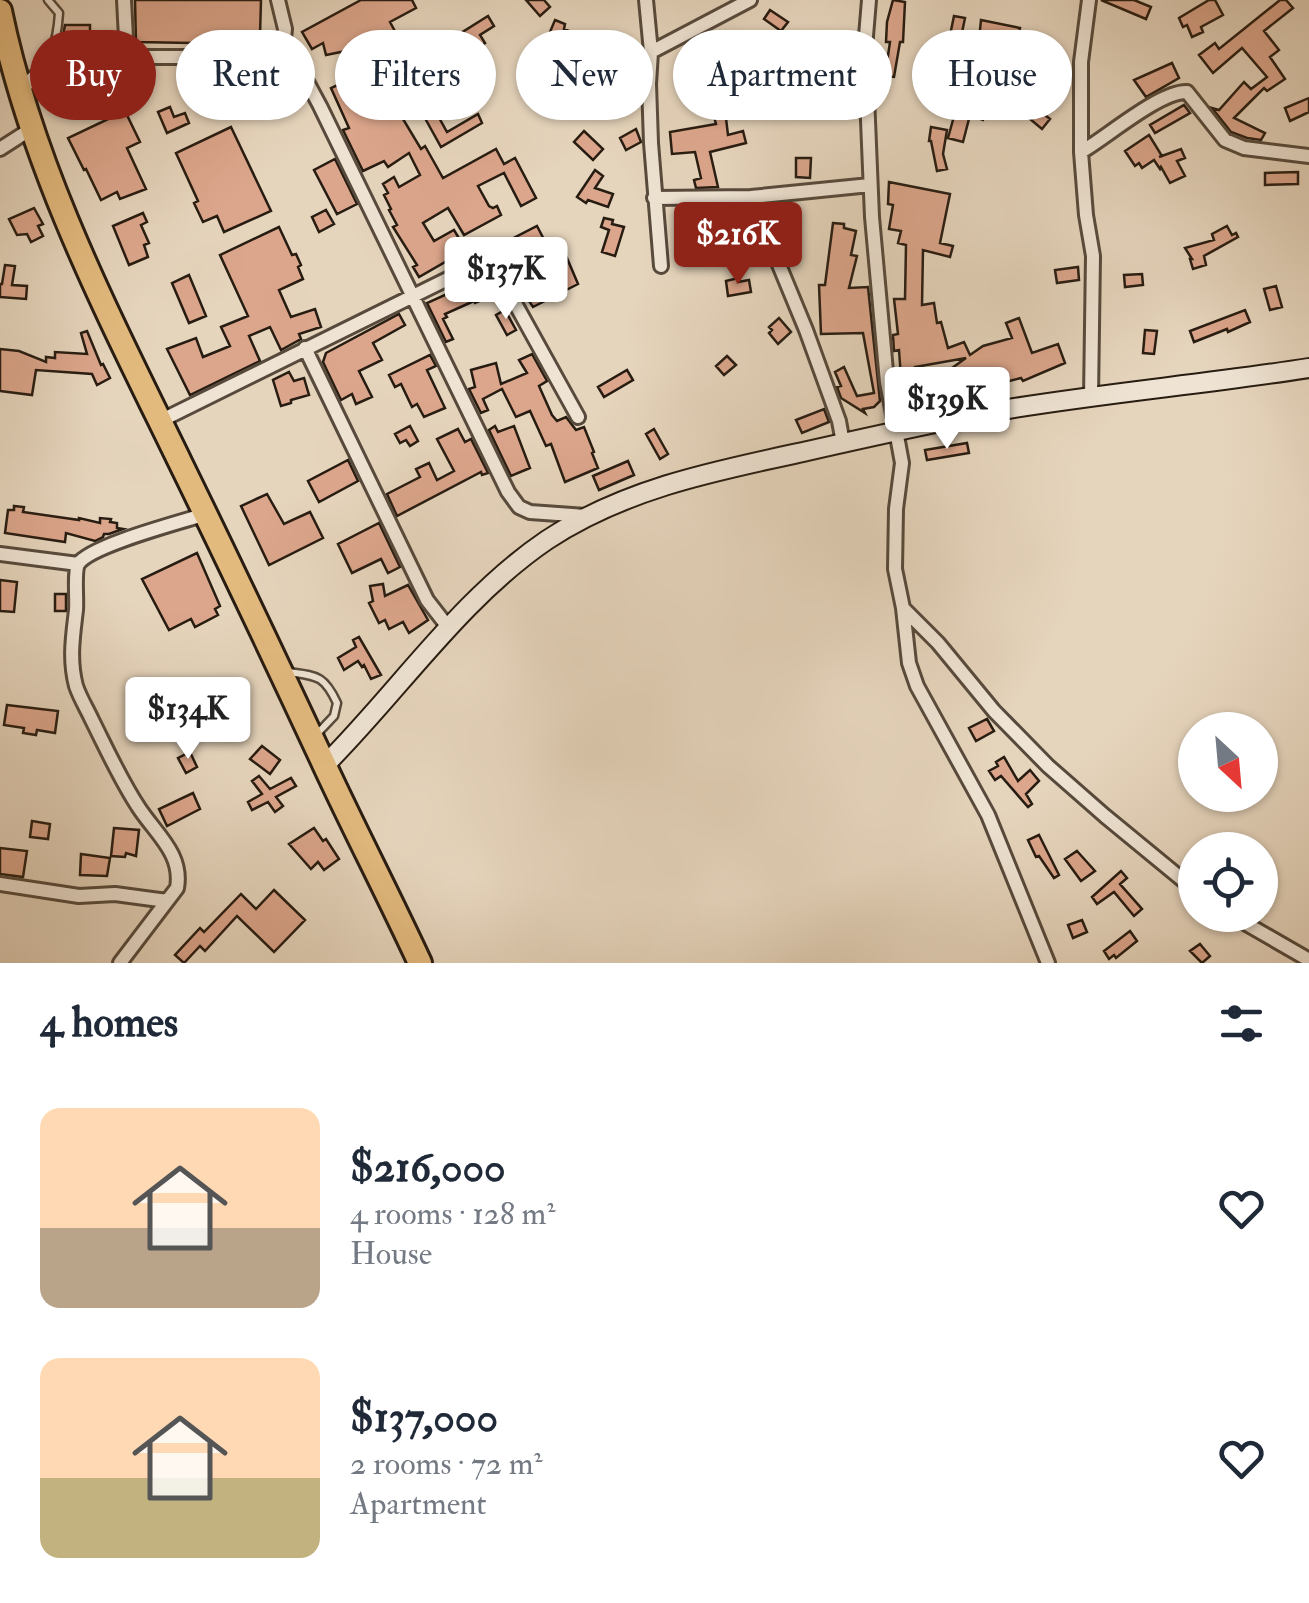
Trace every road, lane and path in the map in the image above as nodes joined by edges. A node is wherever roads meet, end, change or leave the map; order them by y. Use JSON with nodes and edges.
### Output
{"nodes":[{"id":1,"x":48,"y":0,"type":"edge"},
{"id":2,"x":124,"y":0,"type":"edge"},
{"id":3,"x":278,"y":0,"type":"edge"},
{"id":4,"x":646,"y":0,"type":"edge"},
{"id":5,"x":750,"y":0,"type":"edge"},
{"id":6,"x":869,"y":0,"type":"edge"},
{"id":7,"x":1089,"y":0,"type":"edge"},
{"id":8,"x":0,"y":12,"type":"edge"},
{"id":9,"x":126,"y":30,"type":"edge"},
{"id":10,"x":286,"y":30,"type":"edge"},
{"id":11,"x":649,"y":30,"type":"edge"},
{"id":12,"x":653,"y":51,"type":"edge"},
{"id":13,"x":30,"y":82,"type":"edge"},
{"id":14,"x":18,"y":86,"type":"junction"},
{"id":15,"x":315,"y":97,"type":"edge"},
{"id":16,"x":651,"y":120,"type":"edge"},
{"id":17,"x":31,"y":129,"type":"junction"},
{"id":18,"x":0,"y":149,"type":"edge"},
{"id":19,"x":1081,"y":152,"type":"junction"},
{"id":20,"x":1309,"y":156,"type":"edge"},
{"id":21,"x":870,"y":185,"type":"junction"},
{"id":22,"x":751,"y":197,"type":"junction"},
{"id":23,"x":654,"y":198,"type":"junction"},
{"id":24,"x":661,"y":266,"type":"dead end"},
{"id":25,"x":412,"y":294,"type":"junction"},
{"id":26,"x":305,"y":348,"type":"junction"},
{"id":27,"x":1309,"y":368,"type":"edge"},
{"id":28,"x":1091,"y":397,"type":"junction"},
{"id":29,"x":578,"y":416,"type":"dead end"},
{"id":30,"x":160,"y":421,"type":"junction"},
{"id":31,"x":896,"y":432,"type":"junction"},
{"id":32,"x":843,"y":443,"type":"junction"},
{"id":33,"x":206,"y":514,"type":"junction"},
{"id":34,"x":589,"y":516,"type":"junction"},
{"id":35,"x":0,"y":554,"type":"edge"},
{"id":36,"x":78,"y":564,"type":"junction"},
{"id":37,"x":904,"y":608,"type":"junction"},
{"id":38,"x":448,"y":627,"type":"junction"},
{"id":39,"x":282,"y":671,"type":"junction"},
{"id":40,"x":313,"y":739,"type":"junction"},
{"id":41,"x":325,"y":765,"type":"junction"},
{"id":42,"x":1178,"y":876,"type":"edge"},
{"id":43,"x":0,"y":884,"type":"edge"},
{"id":44,"x":167,"y":901,"type":"junction"},
{"id":45,"x":1260,"y":932,"type":"edge"},
{"id":46,"x":1309,"y":960,"type":"edge"},
{"id":47,"x":120,"y":963,"type":"edge"},
{"id":48,"x":420,"y":963,"type":"edge"},
{"id":49,"x":1048,"y":963,"type":"edge"}],
"edges":[{"from":1,"to":14,"type":"lane"},
{"from":2,"to":9,"type":"street"},
{"from":3,"to":10,"type":"street"},
{"from":4,"to":11,"type":"street"},
{"from":5,"to":12,"type":"street"},
{"from":6,"to":21,"type":"street"},
{"from":7,"to":19,"type":"street"},
{"from":8,"to":14,"type":"highway"},
{"from":13,"to":14,"type":"street"},
{"from":14,"to":17,"type":"highway"},
{"from":15,"to":25,"type":"street"},
{"from":16,"to":23,"type":"street"},
{"from":17,"to":18,"type":"street"},
{"from":17,"to":30,"type":"highway"},
{"from":19,"to":20,"type":"street"},
{"from":19,"to":28,"type":"street"},
{"from":21,"to":22,"type":"street"},
{"from":21,"to":31,"type":"street"},
{"from":22,"to":23,"type":"street"},
{"from":22,"to":32,"type":"street"},
{"from":23,"to":24,"type":"street"},
{"from":25,"to":26,"type":"street"},
{"from":25,"to":29,"type":"street"},
{"from":25,"to":34,"type":"street"},
{"from":26,"to":30,"type":"street"},
{"from":26,"to":38,"type":"street"},
{"from":27,"to":28,"type":"street"},
{"from":28,"to":31,"type":"street"},
{"from":30,"to":33,"type":"highway"},
{"from":31,"to":32,"type":"street"},
{"from":31,"to":37,"type":"street"},
{"from":32,"to":34,"type":"street"},
{"from":33,"to":36,"type":"street"},
{"from":33,"to":39,"type":"highway"},
{"from":34,"to":38,"type":"street"},
{"from":35,"to":36,"type":"street"},
{"from":36,"to":44,"type":"street"},
{"from":37,"to":42,"type":"street"},
{"from":37,"to":49,"type":"street"},
{"from":38,"to":41,"type":"street"},
{"from":39,"to":40,"type":"highway"},
{"from":39,"to":40,"type":"lane"},
{"from":40,"to":41,"type":"highway"},
{"from":41,"to":48,"type":"highway"},
{"from":43,"to":44,"type":"street"},
{"from":44,"to":47,"type":"street"},
{"from":45,"to":46,"type":"street"}]}
